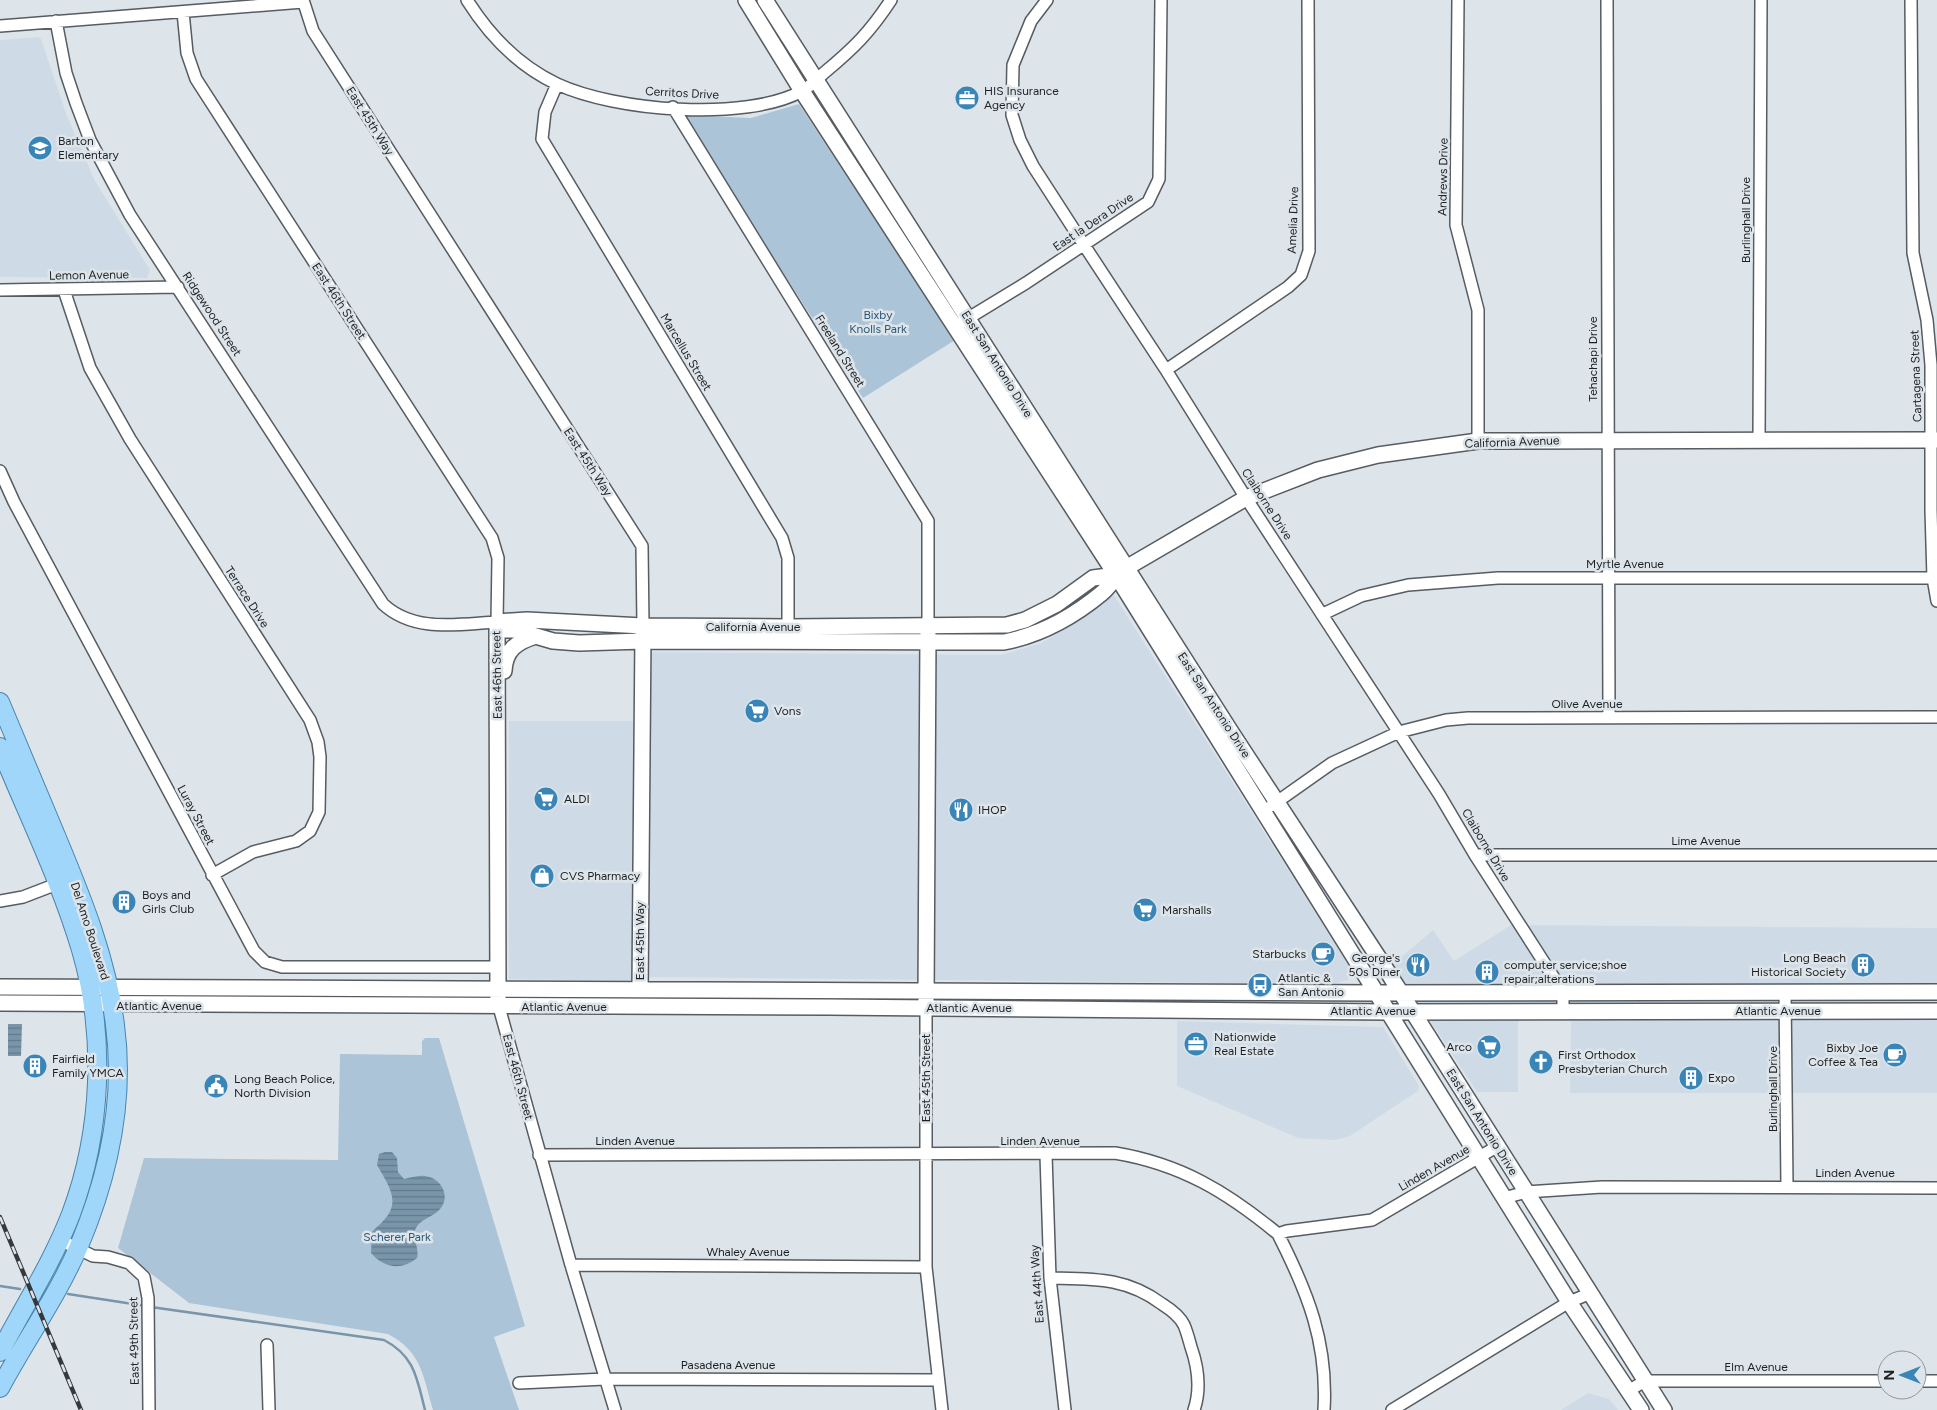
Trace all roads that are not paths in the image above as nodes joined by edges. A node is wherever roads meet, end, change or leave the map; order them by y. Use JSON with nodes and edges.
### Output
{"nodes":[{"id":1,"x":467,"y":0,"type":"edge"},
{"id":2,"x":746,"y":0,"type":"edge"},
{"id":3,"x":765,"y":0,"type":"edge"},
{"id":4,"x":891,"y":0,"type":"edge"},
{"id":5,"x":1047,"y":0,"type":"edge"},
{"id":6,"x":1161,"y":0,"type":"edge"},
{"id":7,"x":1308,"y":0,"type":"edge"},
{"id":8,"x":1458,"y":0,"type":"edge"},
{"id":9,"x":1607,"y":0,"type":"edge"},
{"id":10,"x":1761,"y":0,"type":"edge"},
{"id":11,"x":1911,"y":0,"type":"edge"},
{"id":12,"x":303,"y":1,"type":"edge"},
{"id":13,"x":183,"y":12,"type":"junction"},
{"id":14,"x":56,"y":21,"type":"junction"},
{"id":15,"x":0,"y":26,"type":"edge"},
{"id":16,"x":815,"y":80,"type":"junction"},
{"id":17,"x":557,"y":84,"type":"junction"},
{"id":18,"x":802,"y":91,"type":"junction"},
{"id":19,"x":673,"y":107,"type":"junction"},
{"id":20,"x":1084,"y":246,"type":"junction"},
{"id":21,"x":178,"y":287,"type":"junction"},
{"id":22,"x":0,"y":290,"type":"edge"},
{"id":23,"x":64,"y":290,"type":"junction"},
{"id":24,"x":962,"y":322,"type":"junction"},
{"id":25,"x":1166,"y":370,"type":"junction"},
{"id":26,"x":1607,"y":440,"type":"junction"},
{"id":27,"x":1759,"y":440,"type":"junction"},
{"id":28,"x":1934,"y":440,"type":"edge"},
{"id":29,"x":1478,"y":441,"type":"junction"},
{"id":30,"x":0,"y":471,"type":"edge"},
{"id":31,"x":1246,"y":498,"type":"junction"},
{"id":32,"x":1121,"y":572,"type":"junction"},
{"id":33,"x":1608,"y":578,"type":"junction"},
{"id":34,"x":1933,"y":578,"type":"junction"},
{"id":35,"x":1937,"y":601,"type":"edge"},
{"id":36,"x":383,"y":604,"type":"joint"},
{"id":37,"x":1323,"y":614,"type":"junction"},
{"id":38,"x":497,"y":626,"type":"junction"},
{"id":39,"x":928,"y":626,"type":"junction"},
{"id":40,"x":643,"y":633,"type":"junction"},
{"id":41,"x":788,"y":634,"type":"junction"},
{"id":42,"x":536,"y":636,"type":"junction"},
{"id":43,"x":928,"y":643,"type":"junction"},
{"id":44,"x":498,"y":688,"type":"junction"},
{"id":45,"x":0,"y":702,"type":"edge"},
{"id":46,"x":1609,"y":717,"type":"junction"},
{"id":47,"x":1937,"y":717,"type":"edge"},
{"id":48,"x":1399,"y":732,"type":"junction"},
{"id":49,"x":0,"y":747,"type":"edge"},
{"id":50,"x":1278,"y":802,"type":"junction"},
{"id":51,"x":1262,"y":812,"type":"junction"},
{"id":52,"x":1475,"y":855,"type":"junction"},
{"id":53,"x":1937,"y":855,"type":"edge"},
{"id":54,"x":212,"y":875,"type":"junction"},
{"id":55,"x":73,"y":878,"type":"junction"},
{"id":56,"x":57,"y":885,"type":"junction"},
{"id":57,"x":0,"y":902,"type":"edge"},
{"id":58,"x":497,"y":967,"type":"junction"},
{"id":59,"x":0,"y":987,"type":"edge"},
{"id":60,"x":90,"y":987,"type":"junction"},
{"id":61,"x":109,"y":987,"type":"junction"},
{"id":62,"x":497,"y":990,"type":"junction"},
{"id":63,"x":640,"y":990,"type":"junction"},
{"id":64,"x":1785,"y":991,"type":"junction"},
{"id":65,"x":1563,"y":992,"type":"junction"},
{"id":66,"x":1937,"y":992,"type":"edge"},
{"id":67,"x":1378,"y":994,"type":"junction"},
{"id":68,"x":1401,"y":994,"type":"junction"},
{"id":69,"x":926,"y":1000,"type":"junction"},
{"id":70,"x":0,"y":1003,"type":"edge"},
{"id":71,"x":94,"y":1005,"type":"junction"},
{"id":72,"x":112,"y":1006,"type":"junction"},
{"id":73,"x":499,"y":1007,"type":"junction"},
{"id":74,"x":1412,"y":1011,"type":"junction"},
{"id":75,"x":1786,"y":1011,"type":"junction"},
{"id":76,"x":1937,"y":1011,"type":"edge"},
{"id":77,"x":1388,"y":1012,"type":"junction"},
{"id":78,"x":1563,"y":1012,"type":"junction"},
{"id":79,"x":1498,"y":1146,"type":"junction"},
{"id":80,"x":539,"y":1155,"type":"junction"},
{"id":81,"x":926,"y":1155,"type":"junction"},
{"id":82,"x":1046,"y":1155,"type":"junction"},
{"id":83,"x":1479,"y":1158,"type":"junction"},
{"id":84,"x":1787,"y":1187,"type":"junction"},
{"id":85,"x":1937,"y":1188,"type":"edge"},
{"id":86,"x":1526,"y":1192,"type":"junction"},
{"id":87,"x":1504,"y":1198,"type":"junction"},
{"id":88,"x":1278,"y":1234,"type":"junction"},
{"id":89,"x":60,"y":1240,"type":"junction"},
{"id":90,"x":78,"y":1248,"type":"junction"},
{"id":91,"x":570,"y":1265,"type":"junction"},
{"id":92,"x":926,"y":1267,"type":"junction"},
{"id":93,"x":1050,"y":1278,"type":"junction"},
{"id":94,"x":1591,"y":1293,"type":"junction"},
{"id":95,"x":1569,"y":1302,"type":"junction"},
{"id":96,"x":267,"y":1345,"type":"dead end"},
{"id":97,"x":0,"y":1352,"type":"edge"},
{"id":98,"x":605,"y":1379,"type":"junction"},
{"id":99,"x":937,"y":1380,"type":"junction"},
{"id":100,"x":1646,"y":1381,"type":"junction"},
{"id":101,"x":1877,"y":1381,"type":"edge"},
{"id":102,"x":520,"y":1384,"type":"dead end"},
{"id":103,"x":0,"y":1388,"type":"edge"},
{"id":104,"x":1628,"y":1391,"type":"junction"},
{"id":105,"x":149,"y":1410,"type":"edge"},
{"id":106,"x":269,"y":1410,"type":"edge"},
{"id":107,"x":615,"y":1410,"type":"edge"},
{"id":108,"x":942,"y":1410,"type":"edge"},
{"id":109,"x":1065,"y":1410,"type":"edge"},
{"id":110,"x":1194,"y":1410,"type":"edge"},
{"id":111,"x":1324,"y":1410,"type":"edge"},
{"id":112,"x":1392,"y":1410,"type":"edge"},
{"id":113,"x":1641,"y":1410,"type":"edge"},
{"id":114,"x":1664,"y":1410,"type":"edge"}],
"edges":[{"from":1,"to":17,"type":"street","name":"Cerritos Drive"},
{"from":2,"to":18,"type":"main road","name":"East San Antonio Drive"},
{"from":3,"to":16,"type":"main road","name":"East San Antonio Drive"},
{"from":4,"to":16,"type":"street","name":"Cerritos Drive"},
{"from":5,"to":20,"type":"street","name":"Claiborne Drive"},
{"from":6,"to":20,"type":"street","name":"East la Dera Drive"},
{"from":7,"to":25,"type":"street","name":"Amelia Drive"},
{"from":8,"to":29,"type":"street","name":"Andrews Drive"},
{"from":9,"to":26,"type":"street","name":"Tehachapi Drive"},
{"from":10,"to":27,"type":"street","name":"Burlinghall Drive"},
{"from":11,"to":28,"type":"street","name":"Cartagena Street"},
{"from":12,"to":13,"type":"street"},
{"from":12,"to":40,"type":"street","name":"East 45th Way"},
{"from":13,"to":14,"type":"street"},
{"from":13,"to":38,"type":"street","name":"East 46th Street"},
{"from":14,"to":15,"type":"street"},
{"from":14,"to":21,"type":"street","name":"Ridgewood Street"},
{"from":16,"to":18,"type":"street","name":"Cerritos Drive"},
{"from":16,"to":24,"type":"main road","name":"East San Antonio Drive"},
{"from":17,"to":19,"type":"street","name":"Cerritos Drive"},
{"from":17,"to":41,"type":"street","name":"Marcellus Street"},
{"from":18,"to":19,"type":"street","name":"Cerritos Drive"},
{"from":18,"to":24,"type":"main road","name":"East San Antonio Drive"},
{"from":19,"to":39,"type":"street","name":"Freeland Street"},
{"from":20,"to":24,"type":"street","name":"East la Dera Drive"},
{"from":20,"to":25,"type":"street","name":"Claiborne Drive"},
{"from":21,"to":23,"type":"street","name":"Lemon Avenue"},
{"from":21,"to":36,"type":"street","name":"Ridgewood Street"},
{"from":22,"to":23,"type":"street","name":"Lemon Avenue"},
{"from":23,"to":54,"type":"street","name":"Terrace Drive"},
{"from":24,"to":32,"type":"main road","name":"East San Antonio Drive"},
{"from":25,"to":31,"type":"street","name":"Claiborne Drive"},
{"from":26,"to":27,"type":"main road","name":"California Avenue"},
{"from":26,"to":29,"type":"main road","name":"California Avenue"},
{"from":26,"to":33,"type":"street","name":"Tehachapi Drive"},
{"from":27,"to":28,"type":"main road","name":"California Avenue"},
{"from":28,"to":34,"type":"street","name":"Cartagena Street"},
{"from":29,"to":31,"type":"main road","name":"California Avenue"},
{"from":30,"to":54,"type":"street","name":"Luray Street"},
{"from":31,"to":32,"type":"main road","name":"California Avenue"},
{"from":31,"to":37,"type":"street","name":"Claiborne Drive"},
{"from":32,"to":39,"type":"main road","name":"California Avenue"},
{"from":32,"to":43,"type":"main road","name":"California Avenue"},
{"from":32,"to":50,"type":"main road","name":"East San Antonio Drive"},
{"from":32,"to":51,"type":"main road","name":"East San Antonio Drive"},
{"from":33,"to":34,"type":"street","name":"Myrtle Avenue"},
{"from":33,"to":37,"type":"street","name":"Myrtle Avenue"},
{"from":33,"to":46,"type":"street","name":"Tehachapi Drive"},
{"from":34,"to":35,"type":"street","name":"Cartagena Street"},
{"from":36,"to":38,"type":"street","name":"California Avenue"},
{"from":37,"to":48,"type":"street","name":"Claiborne Drive"},
{"from":38,"to":40,"type":"main road","name":"California Avenue"},
{"from":38,"to":42,"type":"main road","name":"California Avenue"},
{"from":38,"to":44,"type":"main road","name":"East 46th Street"},
{"from":39,"to":41,"type":"main road","name":"California Avenue"},
{"from":39,"to":43,"type":"main road","name":"East 45th Street"},
{"from":40,"to":41,"type":"main road","name":"California Avenue"},
{"from":40,"to":42,"type":"main road","name":"California Avenue"},
{"from":40,"to":63,"type":"main road","name":"East 45th Way"},
{"from":41,"to":43,"type":"main road","name":"California Avenue"},
{"from":42,"to":44,"type":"main road"},
{"from":43,"to":69,"type":"main road","name":"East 45th Street"},
{"from":44,"to":58,"type":"main road","name":"East 46th Street"},
{"from":45,"to":55,"type":"main road","name":"Del Amo Boulevard"},
{"from":46,"to":47,"type":"street","name":"Olive Avenue"},
{"from":46,"to":48,"type":"street","name":"Olive Avenue"},
{"from":48,"to":50,"type":"street","name":"Olive Avenue"},
{"from":48,"to":52,"type":"street","name":"Claiborne Drive"},
{"from":49,"to":56,"type":"main road","name":"Del Amo Boulevard"},
{"from":50,"to":51,"type":"street","name":"Olive Avenue"},
{"from":50,"to":68,"type":"main road","name":"East San Antonio Drive"},
{"from":51,"to":67,"type":"main road","name":"East San Antonio Drive"},
{"from":52,"to":53,"type":"street","name":"Lime Avenue"},
{"from":52,"to":65,"type":"street","name":"Claiborne Drive"},
{"from":54,"to":58,"type":"street","name":"Luray Street"},
{"from":55,"to":56,"type":"street"},
{"from":55,"to":61,"type":"main road","name":"Del Amo Boulevard"},
{"from":56,"to":57,"type":"street"},
{"from":56,"to":60,"type":"main road","name":"Del Amo Boulevard"},
{"from":58,"to":62,"type":"main road","name":"East 46th Street"},
{"from":59,"to":60,"type":"main road","name":"Atlantic Avenue"},
{"from":60,"to":61,"type":"main road","name":"Atlantic Avenue"},
{"from":60,"to":71,"type":"main road","name":"Del Amo Boulevard"},
{"from":61,"to":62,"type":"main road","name":"Atlantic Avenue"},
{"from":61,"to":72,"type":"main road","name":"Del Amo Boulevard"},
{"from":62,"to":63,"type":"main road","name":"Atlantic Avenue"},
{"from":62,"to":73,"type":"main road","name":"East 46th Street"},
{"from":63,"to":69,"type":"main road","name":"Atlantic Avenue"},
{"from":64,"to":65,"type":"main road","name":"Atlantic Avenue"},
{"from":64,"to":66,"type":"main road","name":"Atlantic Avenue"},
{"from":64,"to":75,"type":"street","name":"Burlinghall Drive"},
{"from":65,"to":68,"type":"main road","name":"Atlantic Avenue"},
{"from":65,"to":78,"type":"street"},
{"from":67,"to":68,"type":"main road","name":"Atlantic Avenue"},
{"from":67,"to":69,"type":"main road","name":"Atlantic Avenue"},
{"from":67,"to":77,"type":"main road","name":"East San Antonio Drive"},
{"from":68,"to":74,"type":"main road","name":"East San Antonio Drive"},
{"from":69,"to":73,"type":"main road","name":"Atlantic Avenue"},
{"from":69,"to":77,"type":"main road","name":"Atlantic Avenue"},
{"from":69,"to":81,"type":"street","name":"East 45th Street"},
{"from":70,"to":71,"type":"main road","name":"Atlantic Avenue"},
{"from":71,"to":72,"type":"main road","name":"Atlantic Avenue"},
{"from":71,"to":89,"type":"main road","name":"Del Amo Boulevard"},
{"from":72,"to":73,"type":"main road","name":"Atlantic Avenue"},
{"from":72,"to":90,"type":"main road","name":"Del Amo Boulevard"},
{"from":73,"to":80,"type":"street","name":"East 46th Street"},
{"from":74,"to":77,"type":"main road","name":"Atlantic Avenue"},
{"from":74,"to":78,"type":"main road","name":"Atlantic Avenue"},
{"from":74,"to":79,"type":"main road","name":"East San Antonio Drive"},
{"from":75,"to":76,"type":"main road","name":"Atlantic Avenue"},
{"from":75,"to":78,"type":"main road","name":"Atlantic Avenue"},
{"from":75,"to":84,"type":"street","name":"Burlinghall Drive"},
{"from":77,"to":83,"type":"main road","name":"East San Antonio Drive"},
{"from":79,"to":83,"type":"street","name":"Linden Avenue"},
{"from":79,"to":86,"type":"main road","name":"East San Antonio Drive"},
{"from":80,"to":81,"type":"street","name":"Linden Avenue"},
{"from":80,"to":91,"type":"street","name":"East 46th Street"},
{"from":81,"to":82,"type":"street","name":"Linden Avenue"},
{"from":81,"to":92,"type":"street","name":"East 45th Street"},
{"from":82,"to":88,"type":"street","name":"Linden Avenue"},
{"from":82,"to":93,"type":"street","name":"East 44th Way"},
{"from":83,"to":87,"type":"main road","name":"East San Antonio Drive"},
{"from":83,"to":88,"type":"street","name":"Linden Avenue"},
{"from":84,"to":85,"type":"street","name":"Linden Avenue"},
{"from":84,"to":86,"type":"street","name":"Linden Avenue"},
{"from":86,"to":87,"type":"street","name":"Linden Avenue"},
{"from":86,"to":94,"type":"main road","name":"East San Antonio Drive"},
{"from":87,"to":95,"type":"main road","name":"East San Antonio Drive"},
{"from":88,"to":111,"type":"street"},
{"from":89,"to":90,"type":"street","name":"East 49th Street"},
{"from":89,"to":97,"type":"main road","name":"Del Amo Boulevard"},
{"from":90,"to":103,"type":"main road","name":"Del Amo Boulevard"},
{"from":90,"to":105,"type":"street","name":"East 49th Street"},
{"from":91,"to":92,"type":"street","name":"Whaley Avenue"},
{"from":91,"to":98,"type":"street","name":"East 46th Street"},
{"from":92,"to":99,"type":"street","name":"East 45th Street"},
{"from":93,"to":109,"type":"street","name":"East 44th Way"},
{"from":93,"to":110,"type":"street"},
{"from":94,"to":95,"type":"street"},
{"from":94,"to":100,"type":"main road","name":"East San Antonio Drive"},
{"from":95,"to":104,"type":"main road","name":"East San Antonio Drive"},
{"from":95,"to":112,"type":"street"},
{"from":96,"to":106,"type":"street"},
{"from":98,"to":99,"type":"street","name":"Pasadena Avenue"},
{"from":98,"to":102,"type":"street","name":"Pasadena Avenue"},
{"from":98,"to":107,"type":"street","name":"East 46th Street"},
{"from":99,"to":108,"type":"street","name":"East 45th Street"},
{"from":100,"to":101,"type":"street","name":"Elm Avenue"},
{"from":100,"to":104,"type":"street","name":"Elm Avenue"},
{"from":100,"to":114,"type":"main road","name":"East San Antonio Drive"},
{"from":104,"to":113,"type":"main road","name":"East San Antonio Drive"}]}
